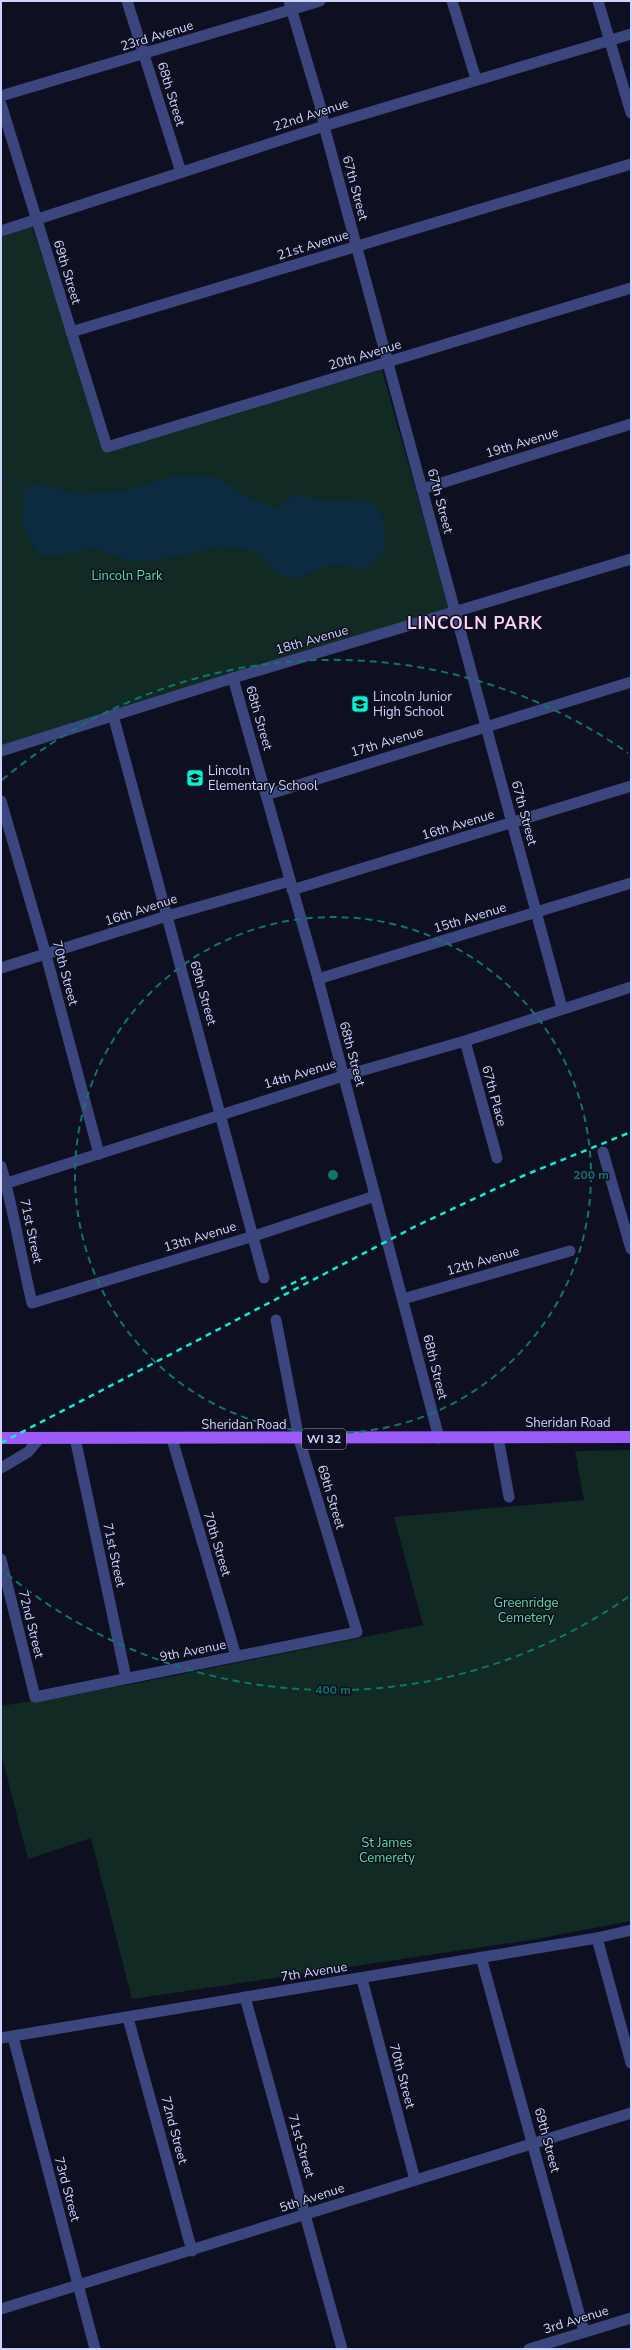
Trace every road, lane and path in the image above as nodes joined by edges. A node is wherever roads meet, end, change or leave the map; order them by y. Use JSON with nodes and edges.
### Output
{"nodes":[{"id":1,"x":127,"y":1,"type":"edge"},
{"id":2,"x":320,"y":1,"type":"edge"},
{"id":3,"x":452,"y":1,"type":"edge"},
{"id":4,"x":598,"y":1,"type":"edge"},
{"id":5,"x":290,"y":5,"type":"edge"},
{"id":6,"x":631,"y":34,"type":"edge"},
{"id":7,"x":609,"y":40,"type":"junction"},
{"id":8,"x":144,"y":55,"type":"junction"},
{"id":9,"x":476,"y":79,"type":"junction"},
{"id":10,"x":1,"y":96,"type":"edge"},
{"id":11,"x":1,"y":104,"type":"edge"},
{"id":12,"x":631,"y":113,"type":"edge"},
{"id":13,"x":324,"y":126,"type":"junction"},
{"id":14,"x":631,"y":164,"type":"edge"},
{"id":15,"x":181,"y":172,"type":"junction"},
{"id":16,"x":36,"y":220,"type":"junction"},
{"id":17,"x":1,"y":231,"type":"edge"},
{"id":18,"x":357,"y":247,"type":"junction"},
{"id":19,"x":631,"y":288,"type":"edge"},
{"id":20,"x":71,"y":332,"type":"junction"},
{"id":21,"x":388,"y":363,"type":"junction"},
{"id":22,"x":631,"y":424,"type":"edge"},
{"id":23,"x":107,"y":447,"type":"joint"},
{"id":24,"x":422,"y":489,"type":"junction"},
{"id":25,"x":631,"y":559,"type":"edge"},
{"id":26,"x":455,"y":613,"type":"junction"},
{"id":27,"x":233,"y":678,"type":"junction"},
{"id":28,"x":631,"y":682,"type":"edge"},
{"id":29,"x":112,"y":715,"type":"junction"},
{"id":30,"x":486,"y":726,"type":"junction"},
{"id":31,"x":1,"y":751,"type":"edge"},
{"id":32,"x":631,"y":786,"type":"edge"},
{"id":33,"x":266,"y":794,"type":"junction"},
{"id":34,"x":1,"y":800,"type":"edge"},
{"id":35,"x":512,"y":823,"type":"junction"},
{"id":36,"x":631,"y":883,"type":"edge"},
{"id":37,"x":291,"y":885,"type":"junction"},
{"id":38,"x":536,"y":912,"type":"junction"},
{"id":39,"x":167,"y":916,"type":"junction"},
{"id":40,"x":46,"y":956,"type":"junction"},
{"id":41,"x":1,"y":968,"type":"edge"},
{"id":42,"x":318,"y":979,"type":"junction"},
{"id":43,"x":631,"y":987,"type":"edge"},
{"id":44,"x":562,"y":1008,"type":"junction"},
{"id":45,"x":465,"y":1041,"type":"junction"},
{"id":46,"x":343,"y":1076,"type":"junction"},
{"id":47,"x":222,"y":1114,"type":"junction"},
{"id":48,"x":603,"y":1152,"type":"dead end"},
{"id":49,"x":99,"y":1154,"type":"junction"},
{"id":50,"x":497,"y":1158,"type":"dead end"},
{"id":51,"x":1,"y":1166,"type":"edge"},
{"id":52,"x":3,"y":1184,"type":"edge"},
{"id":53,"x":375,"y":1196,"type":"junction"},
{"id":54,"x":254,"y":1236,"type":"junction"},
{"id":55,"x":631,"y":1249,"type":"edge"},
{"id":56,"x":570,"y":1251,"type":"dead end"},
{"id":57,"x":264,"y":1278,"type":"dead end"},
{"id":58,"x":403,"y":1299,"type":"junction"},
{"id":59,"x":32,"y":1303,"type":"joint"},
{"id":60,"x":276,"y":1320,"type":"dead end"},
{"id":61,"x":498,"y":1437,"type":"junction"},
{"id":62,"x":631,"y":1437,"type":"edge"},
{"id":63,"x":1,"y":1438,"type":"edge"},
{"id":64,"x":75,"y":1438,"type":"junction"},
{"id":65,"x":439,"y":1438,"type":"junction"},
{"id":66,"x":39,"y":1439,"type":"junction"},
{"id":67,"x":172,"y":1439,"type":"junction"},
{"id":68,"x":299,"y":1439,"type":"junction"},
{"id":69,"x":1,"y":1468,"type":"edge"},
{"id":70,"x":509,"y":1497,"type":"dead end"},
{"id":71,"x":1,"y":1559,"type":"edge"},
{"id":72,"x":357,"y":1632,"type":"joint"},
{"id":73,"x":236,"y":1656,"type":"junction"},
{"id":74,"x":126,"y":1678,"type":"junction"},
{"id":75,"x":35,"y":1697,"type":"joint"},
{"id":76,"x":631,"y":1930,"type":"edge"},
{"id":77,"x":597,"y":1938,"type":"junction"},
{"id":78,"x":481,"y":1957,"type":"junction"},
{"id":79,"x":362,"y":1979,"type":"junction"},
{"id":80,"x":245,"y":1997,"type":"junction"},
{"id":81,"x":128,"y":2018,"type":"junction"},
{"id":82,"x":13,"y":2037,"type":"junction"},
{"id":83,"x":1,"y":2038,"type":"edge"},
{"id":84,"x":631,"y":2063,"type":"edge"},
{"id":85,"x":631,"y":2113,"type":"edge"},
{"id":86,"x":534,"y":2142,"type":"junction"},
{"id":87,"x":415,"y":2180,"type":"junction"},
{"id":88,"x":306,"y":2215,"type":"junction"},
{"id":89,"x":192,"y":2251,"type":"junction"},
{"id":90,"x":78,"y":2287,"type":"junction"},
{"id":91,"x":1,"y":2309,"type":"edge"},
{"id":92,"x":631,"y":2318,"type":"edge"},
{"id":93,"x":584,"y":2331,"type":"junction"},
{"id":94,"x":551,"y":2346,"type":"edge"},
{"id":95,"x":94,"y":2349,"type":"edge"},
{"id":96,"x":342,"y":2349,"type":"edge"},
{"id":97,"x":529,"y":2349,"type":"edge"}],
"edges":[{"from":1,"to":8,"type":"street","name":"68th Street"},
{"from":2,"to":5,"type":"street","name":"23rd Avenue"},
{"from":3,"to":9,"type":"street"},
{"from":4,"to":7,"type":"street"},
{"from":5,"to":8,"type":"street","name":"23rd Avenue"},
{"from":5,"to":13,"type":"street","name":"67th Street"},
{"from":6,"to":7,"type":"street","name":"22nd Avenue"},
{"from":7,"to":9,"type":"street","name":"22nd Avenue"},
{"from":7,"to":12,"type":"street"},
{"from":8,"to":10,"type":"street","name":"23rd Avenue"},
{"from":8,"to":15,"type":"street","name":"68th Street"},
{"from":9,"to":13,"type":"street","name":"22nd Avenue"},
{"from":11,"to":16,"type":"street","name":"69th Street"},
{"from":13,"to":15,"type":"street","name":"22nd Avenue"},
{"from":13,"to":18,"type":"street","name":"67th Street"},
{"from":14,"to":18,"type":"street","name":"21st Avenue"},
{"from":15,"to":16,"type":"street","name":"22nd Avenue"},
{"from":16,"to":17,"type":"street","name":"22nd Avenue"},
{"from":16,"to":20,"type":"street","name":"69th Street"},
{"from":18,"to":20,"type":"street","name":"21st Avenue"},
{"from":18,"to":21,"type":"street","name":"67th Street"},
{"from":19,"to":21,"type":"street","name":"20th Avenue"},
{"from":20,"to":23,"type":"street","name":"69th Street"},
{"from":21,"to":23,"type":"street","name":"20th Avenue"},
{"from":21,"to":24,"type":"street","name":"67th Street"},
{"from":22,"to":24,"type":"street","name":"19th Avenue"},
{"from":24,"to":26,"type":"street","name":"67th Street"},
{"from":25,"to":26,"type":"street","name":"18th Avenue"},
{"from":26,"to":27,"type":"street","name":"18th Avenue"},
{"from":26,"to":30,"type":"street","name":"67th Street"},
{"from":27,"to":29,"type":"street","name":"18th Avenue"},
{"from":27,"to":33,"type":"street","name":"68th Street"},
{"from":28,"to":30,"type":"street","name":"17th Avenue"},
{"from":29,"to":31,"type":"street","name":"18th Avenue"},
{"from":29,"to":39,"type":"street","name":"69th Street"},
{"from":30,"to":33,"type":"street","name":"17th Avenue"},
{"from":30,"to":35,"type":"street","name":"67th Street"},
{"from":32,"to":35,"type":"street","name":"16th Avenue"},
{"from":33,"to":37,"type":"street","name":"68th Street"},
{"from":34,"to":40,"type":"street","name":"70th Street"},
{"from":35,"to":37,"type":"street","name":"16th Avenue"},
{"from":35,"to":38,"type":"street","name":"67th Street"},
{"from":36,"to":38,"type":"street","name":"15th Avenue"},
{"from":37,"to":39,"type":"street","name":"16th Avenue"},
{"from":37,"to":42,"type":"street","name":"68th Street"},
{"from":38,"to":42,"type":"street","name":"15th Avenue"},
{"from":38,"to":44,"type":"street","name":"67th Street"},
{"from":39,"to":40,"type":"street","name":"16th Avenue"},
{"from":39,"to":47,"type":"street","name":"69th Street"},
{"from":40,"to":41,"type":"street","name":"16th Avenue"},
{"from":40,"to":49,"type":"street","name":"70th Street"},
{"from":42,"to":46,"type":"street","name":"68th Street"},
{"from":43,"to":44,"type":"street","name":"14th Avenue"},
{"from":44,"to":45,"type":"street","name":"14th Avenue"},
{"from":45,"to":46,"type":"street","name":"14th Avenue"},
{"from":45,"to":50,"type":"street","name":"67th Place"},
{"from":46,"to":47,"type":"street","name":"14th Avenue"},
{"from":46,"to":53,"type":"street","name":"68th Street"},
{"from":47,"to":49,"type":"street","name":"14th Avenue"},
{"from":47,"to":54,"type":"street","name":"69th Street"},
{"from":48,"to":55,"type":"street"},
{"from":49,"to":52,"type":"street","name":"14th Avenue"},
{"from":51,"to":52,"type":"street","name":"71st Street"},
{"from":52,"to":59,"type":"street","name":"71st Street"},
{"from":53,"to":54,"type":"street","name":"13th Avenue"},
{"from":53,"to":58,"type":"street","name":"68th Street"},
{"from":54,"to":57,"type":"street","name":"69th Street"},
{"from":54,"to":59,"type":"street","name":"13th Avenue"},
{"from":56,"to":58,"type":"street","name":"12th Avenue"},
{"from":58,"to":65,"type":"street","name":"68th Street"},
{"from":60,"to":68,"type":"street","name":"69th Street"},
{"from":61,"to":62,"type":"main road","name":"Sheridan Road","number":"WI 32"},
{"from":61,"to":65,"type":"main road","name":"Sheridan Road","number":"WI 32"},
{"from":61,"to":70,"type":"street"},
{"from":63,"to":66,"type":"main road","name":"Sheridan Road","number":"WI 32"},
{"from":64,"to":66,"type":"main road","name":"Sheridan Road","number":"WI 32"},
{"from":64,"to":67,"type":"main road","name":"Sheridan Road","number":"WI 32"},
{"from":64,"to":74,"type":"street","name":"71st Street"},
{"from":65,"to":68,"type":"main road","name":"Sheridan Road","number":"WI 32"},
{"from":66,"to":69,"type":"street"},
{"from":67,"to":68,"type":"main road","name":"Sheridan Road","number":"WI 32"},
{"from":67,"to":73,"type":"street","name":"70th Street"},
{"from":68,"to":72,"type":"street","name":"69th Street"},
{"from":71,"to":75,"type":"street","name":"72nd Street"},
{"from":72,"to":73,"type":"street","name":"9th Avenue"},
{"from":73,"to":74,"type":"street","name":"9th Avenue"},
{"from":74,"to":75,"type":"street","name":"9th Avenue"},
{"from":76,"to":77,"type":"street","name":"7th Avenue"},
{"from":77,"to":78,"type":"street","name":"7th Avenue"},
{"from":77,"to":84,"type":"street"},
{"from":78,"to":79,"type":"street","name":"7th Avenue"},
{"from":78,"to":86,"type":"street","name":"69th Street"},
{"from":79,"to":80,"type":"street","name":"7th Avenue"},
{"from":79,"to":87,"type":"street","name":"70th Street"},
{"from":80,"to":81,"type":"street","name":"7th Avenue"},
{"from":80,"to":88,"type":"street","name":"71st Street"},
{"from":81,"to":82,"type":"street","name":"7th Avenue"},
{"from":81,"to":89,"type":"street","name":"72nd Street"},
{"from":82,"to":83,"type":"street","name":"7th Avenue"},
{"from":82,"to":90,"type":"street","name":"73rd Street"},
{"from":85,"to":86,"type":"street","name":"5th Avenue"},
{"from":86,"to":87,"type":"street","name":"5th Avenue"},
{"from":86,"to":93,"type":"street","name":"69th Street"},
{"from":87,"to":88,"type":"street","name":"5th Avenue"},
{"from":88,"to":89,"type":"street","name":"5th Avenue"},
{"from":88,"to":96,"type":"street","name":"71st Street"},
{"from":89,"to":90,"type":"street","name":"5th Avenue"},
{"from":90,"to":91,"type":"street","name":"5th Avenue"},
{"from":90,"to":95,"type":"street","name":"73rd Street"},
{"from":92,"to":93,"type":"street","name":"3rd Avenue"},
{"from":93,"to":94,"type":"street","name":"3rd Avenue"},
{"from":94,"to":97,"type":"street","name":"3rd Avenue"}]}
